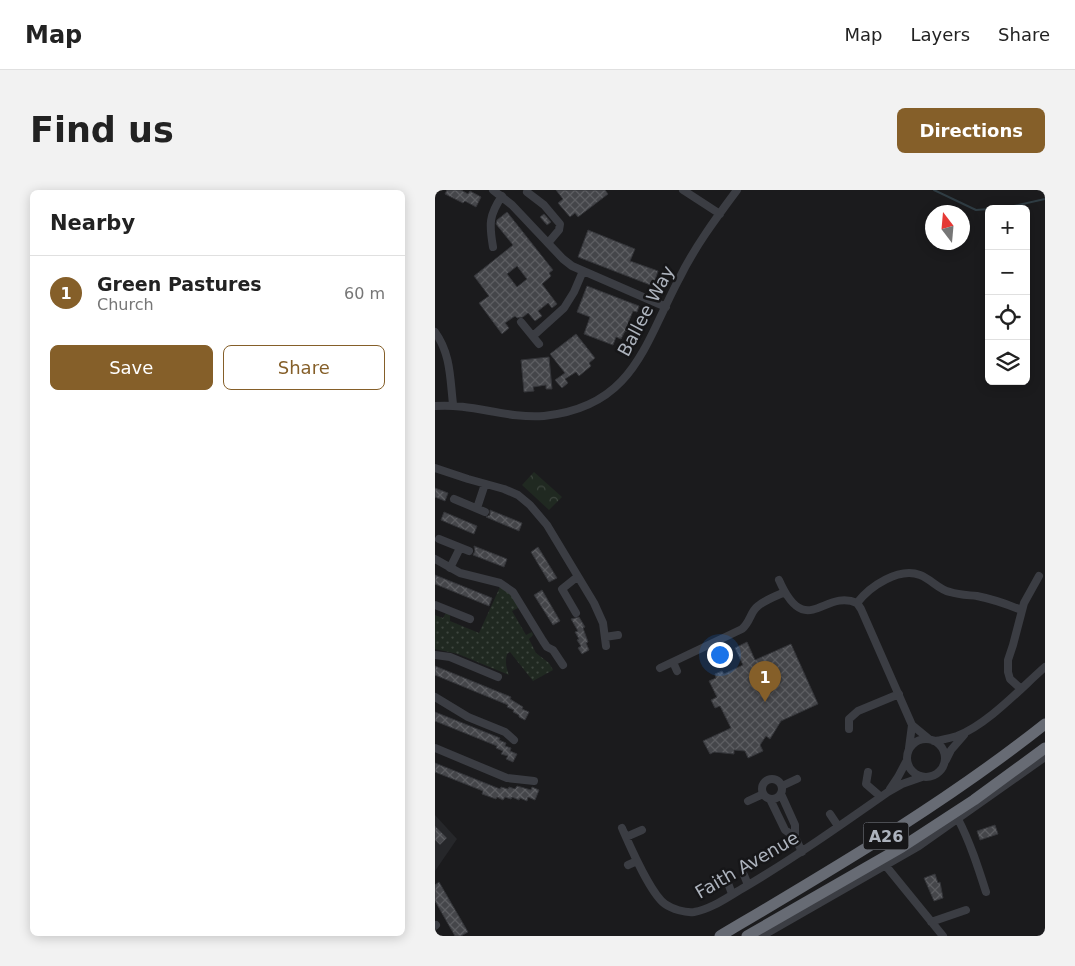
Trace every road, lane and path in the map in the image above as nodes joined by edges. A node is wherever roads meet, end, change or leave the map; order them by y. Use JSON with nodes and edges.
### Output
{"nodes":[{"id":1,"x":493,"y":190,"type":"edge"},
{"id":2,"x":683,"y":190,"type":"edge"},
{"id":3,"x":737,"y":190,"type":"edge"},
{"id":4,"x":527,"y":192,"type":"dead end"},
{"id":5,"x":502,"y":196,"type":"junction"},
{"id":6,"x":720,"y":214,"type":"junction"},
{"id":7,"x":548,"y":243,"type":"junction"},
{"id":8,"x":493,"y":247,"type":"dead end"},
{"id":9,"x":583,"y":271,"type":"junction"},
{"id":10,"x":666,"y":307,"type":"junction"},
{"id":11,"x":521,"y":322,"type":"dead end"},
{"id":12,"x":435,"y":332,"type":"edge"},
{"id":13,"x":533,"y":336,"type":"junction"},
{"id":14,"x":539,"y":344,"type":"dead end"},
{"id":15,"x":453,"y":404,"type":"junction"},
{"id":16,"x":435,"y":406,"type":"edge"},
{"id":17,"x":435,"y":468,"type":"edge"},
{"id":18,"x":485,"y":484,"type":"junction"},
{"id":19,"x":453,"y":499,"type":"dead end"},
{"id":20,"x":477,"y":508,"type":"junction"},
{"id":21,"x":485,"y":512,"type":"dead end"},
{"id":22,"x":439,"y":539,"type":"dead end"},
{"id":23,"x":460,"y":548,"type":"junction"},
{"id":24,"x":469,"y":551,"type":"dead end"},
{"id":25,"x":435,"y":559,"type":"edge"},
{"id":26,"x":450,"y":568,"type":"junction"},
{"id":27,"x":1039,"y":576,"type":"dead end"},
{"id":28,"x":577,"y":577,"type":"junction"},
{"id":29,"x":779,"y":580,"type":"dead end"},
{"id":30,"x":785,"y":592,"type":"junction"},
{"id":31,"x":857,"y":603,"type":"junction"},
{"id":32,"x":435,"y":605,"type":"edge"},
{"id":33,"x":1021,"y":610,"type":"junction"},
{"id":34,"x":576,"y":613,"type":"dead end"},
{"id":35,"x":470,"y":620,"type":"dead end"},
{"id":36,"x":618,"y":635,"type":"dead end"},
{"id":37,"x":605,"y":637,"type":"junction"},
{"id":38,"x":695,"y":641,"type":"dead end"},
{"id":39,"x":562,"y":644,"type":"dead end"},
{"id":40,"x":606,"y":646,"type":"dead end"},
{"id":41,"x":699,"y":649,"type":"junction"},
{"id":42,"x":553,"y":650,"type":"junction"},
{"id":43,"x":435,"y":655,"type":"edge"},
{"id":44,"x":673,"y":662,"type":"junction"},
{"id":45,"x":563,"y":665,"type":"dead end"},
{"id":46,"x":1045,"y":667,"type":"edge"},
{"id":47,"x":660,"y":668,"type":"dead end"},
{"id":48,"x":677,"y":671,"type":"dead end"},
{"id":49,"x":498,"y":677,"type":"dead end"},
{"id":50,"x":1021,"y":688,"type":"junction"},
{"id":51,"x":899,"y":694,"type":"junction"},
{"id":52,"x":435,"y":697,"type":"edge"},
{"id":53,"x":1045,"y":724,"type":"edge"},
{"id":54,"x":912,"y":725,"type":"junction"},
{"id":55,"x":849,"y":730,"type":"dead end"},
{"id":56,"x":967,"y":731,"type":"junction"},
{"id":57,"x":514,"y":740,"type":"dead end"},
{"id":58,"x":932,"y":740,"type":"junction"},
{"id":59,"x":435,"y":748,"type":"edge"},
{"id":60,"x":1045,"y":748,"type":"edge"},
{"id":61,"x":908,"y":756,"type":"junction"},
{"id":62,"x":1045,"y":757,"type":"edge"},
{"id":63,"x":945,"y":763,"type":"junction"},
{"id":64,"x":869,"y":772,"type":"dead end"},
{"id":65,"x":922,"y":777,"type":"junction"},
{"id":66,"x":797,"y":779,"type":"dead end"},
{"id":67,"x":534,"y":781,"type":"dead end"},
{"id":68,"x":781,"y":790,"type":"junction"},
{"id":69,"x":884,"y":795,"type":"junction"},
{"id":70,"x":767,"y":796,"type":"junction"},
{"id":71,"x":748,"y":801,"type":"dead end"},
{"id":72,"x":830,"y":814,"type":"dead end"},
{"id":73,"x":959,"y":819,"type":"junction"},
{"id":74,"x":838,"y":826,"type":"junction"},
{"id":75,"x":622,"y":828,"type":"dead end"},
{"id":76,"x":642,"y":830,"type":"dead end"},
{"id":77,"x":626,"y":837,"type":"junction"},
{"id":78,"x":795,"y":837,"type":"junction"},
{"id":79,"x":802,"y":852,"type":"junction"},
{"id":80,"x":637,"y":861,"type":"junction"},
{"id":81,"x":628,"y":866,"type":"dead end"},
{"id":82,"x":886,"y":866,"type":"junction"},
{"id":83,"x":744,"y":875,"type":"dead end"},
{"id":84,"x":728,"y":883,"type":"dead end"},
{"id":85,"x":748,"y":884,"type":"junction"},
{"id":86,"x":986,"y":892,"type":"dead end"},
{"id":87,"x":732,"y":894,"type":"junction"},
{"id":88,"x":966,"y":910,"type":"dead end"},
{"id":89,"x":931,"y":922,"type":"junction"},
{"id":90,"x":719,"y":936,"type":"edge"},
{"id":91,"x":747,"y":936,"type":"edge"},
{"id":92,"x":762,"y":936,"type":"edge"},
{"id":93,"x":943,"y":936,"type":"edge"}],
"edges":[{"from":1,"to":5,"type":"street"},
{"from":2,"to":6,"type":"street"},
{"from":3,"to":6,"type":"street","name":"Ballee Way"},
{"from":4,"to":7,"type":"street"},
{"from":5,"to":7,"type":"street"},
{"from":5,"to":8,"type":"street"},
{"from":6,"to":10,"type":"street","name":"Ballee Way"},
{"from":7,"to":9,"type":"street"},
{"from":9,"to":10,"type":"street"},
{"from":9,"to":13,"type":"street"},
{"from":10,"to":15,"type":"street","name":"Ballee Way"},
{"from":11,"to":13,"type":"street"},
{"from":12,"to":15,"type":"street"},
{"from":13,"to":14,"type":"street"},
{"from":15,"to":16,"type":"street","name":"Ballee Way"},
{"from":17,"to":18,"type":"street"},
{"from":18,"to":20,"type":"street"},
{"from":18,"to":28,"type":"street"},
{"from":19,"to":20,"type":"street"},
{"from":20,"to":21,"type":"street"},
{"from":22,"to":23,"type":"street"},
{"from":23,"to":24,"type":"street"},
{"from":23,"to":26,"type":"street"},
{"from":25,"to":26,"type":"street"},
{"from":26,"to":42,"type":"street"},
{"from":27,"to":33,"type":"street"},
{"from":28,"to":34,"type":"street"},
{"from":28,"to":37,"type":"street"},
{"from":29,"to":30,"type":"street"},
{"from":30,"to":31,"type":"street"},
{"from":30,"to":41,"type":"street"},
{"from":31,"to":33,"type":"street"},
{"from":31,"to":51,"type":"street"},
{"from":32,"to":35,"type":"street"},
{"from":33,"to":50,"type":"street"},
{"from":36,"to":37,"type":"street"},
{"from":37,"to":40,"type":"street"},
{"from":38,"to":41,"type":"street"},
{"from":39,"to":42,"type":"street"},
{"from":41,"to":44,"type":"street"},
{"from":42,"to":45,"type":"street"},
{"from":43,"to":49,"type":"street"},
{"from":44,"to":47,"type":"street"},
{"from":44,"to":48,"type":"street"},
{"from":46,"to":50,"type":"street"},
{"from":50,"to":56,"type":"street"},
{"from":51,"to":54,"type":"street"},
{"from":51,"to":55,"type":"street"},
{"from":52,"to":57,"type":"street"},
{"from":53,"to":90,"type":"highway","number":"A26"},
{"from":54,"to":58,"type":"street"},
{"from":54,"to":61,"type":"street"},
{"from":56,"to":58,"type":"street"},
{"from":56,"to":63,"type":"street"},
{"from":58,"to":61,"type":"street"},
{"from":58,"to":63,"type":"street"},
{"from":59,"to":67,"type":"street"},
{"from":60,"to":91,"type":"highway","number":"A26"},
{"from":61,"to":65,"type":"street"},
{"from":61,"to":69,"type":"street","name":"Faith Avenue"},
{"from":62,"to":73,"type":"street"},
{"from":63,"to":65,"type":"street"},
{"from":64,"to":69,"type":"street"},
{"from":65,"to":69,"type":"street","name":"Faith Avenue"},
{"from":66,"to":68,"type":"street"},
{"from":68,"to":70,"type":"street"},
{"from":68,"to":70,"type":"street"},
{"from":68,"to":78,"type":"street"},
{"from":69,"to":74,"type":"street","name":"Faith Avenue"},
{"from":70,"to":71,"type":"street"},
{"from":70,"to":78,"type":"street"},
{"from":72,"to":74,"type":"street"},
{"from":73,"to":82,"type":"street"},
{"from":73,"to":86,"type":"street"},
{"from":74,"to":79,"type":"street","name":"Faith Avenue"},
{"from":75,"to":77,"type":"street","name":"Faith Avenue"},
{"from":76,"to":77,"type":"street"},
{"from":77,"to":80,"type":"street","name":"Faith Avenue"},
{"from":78,"to":79,"type":"street"},
{"from":79,"to":85,"type":"street","name":"Faith Avenue"},
{"from":80,"to":81,"type":"street"},
{"from":80,"to":87,"type":"street","name":"Faith Avenue"},
{"from":82,"to":89,"type":"street"},
{"from":82,"to":92,"type":"street"},
{"from":83,"to":85,"type":"street"},
{"from":84,"to":87,"type":"street"},
{"from":85,"to":87,"type":"street","name":"Faith Avenue"},
{"from":88,"to":89,"type":"street"},
{"from":89,"to":93,"type":"street"}]}
